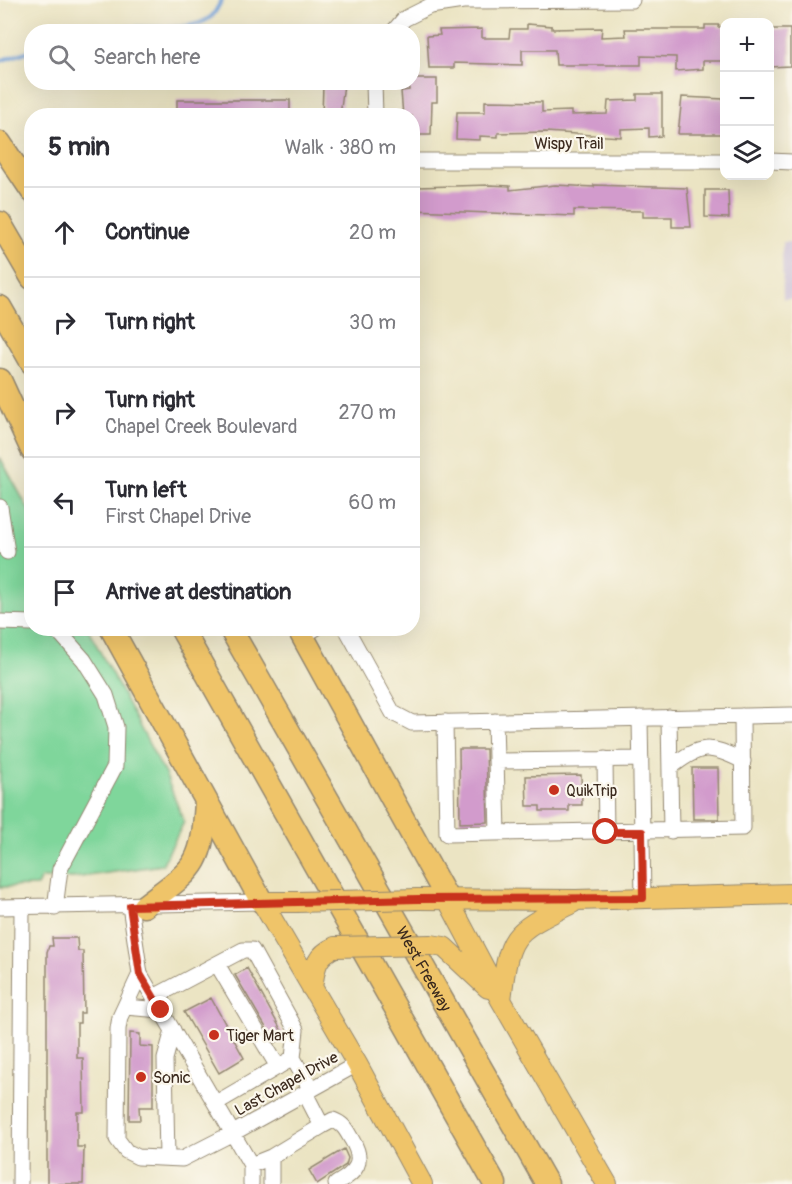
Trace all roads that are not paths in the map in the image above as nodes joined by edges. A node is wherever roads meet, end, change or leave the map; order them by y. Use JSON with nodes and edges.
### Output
{"nodes":[{"id":1,"x":632,"y":0,"type":"edge"},
{"id":2,"x":400,"y":24,"type":"edge"},
{"id":3,"x":374,"y":90,"type":"edge"},
{"id":4,"x":375,"y":108,"type":"edge"},
{"id":5,"x":0,"y":143,"type":"edge"},
{"id":6,"x":420,"y":161,"type":"edge"},
{"id":7,"x":720,"y":161,"type":"edge"},
{"id":8,"x":774,"y":162,"type":"edge"},
{"id":9,"x":792,"y":162,"type":"edge"},
{"id":10,"x":24,"y":179,"type":"edge"},
{"id":11,"x":0,"y":222,"type":"edge"},
{"id":12,"x":24,"y":264,"type":"edge"},
{"id":13,"x":0,"y":307,"type":"edge"},
{"id":14,"x":24,"y":349,"type":"edge"},
{"id":15,"x":0,"y":380,"type":"edge"},
{"id":16,"x":24,"y":432,"type":"edge"},
{"id":17,"x":0,"y":507,"type":"edge"},
{"id":18,"x":6,"y":552,"type":"dead end"},
{"id":19,"x":0,"y":622,"type":"edge"},
{"id":20,"x":24,"y":623,"type":"edge"},
{"id":21,"x":63,"y":636,"type":"edge"},
{"id":22,"x":115,"y":636,"type":"edge"},
{"id":23,"x":186,"y":636,"type":"edge"},
{"id":24,"x":235,"y":636,"type":"edge"},
{"id":25,"x":309,"y":636,"type":"edge"},
{"id":26,"x":350,"y":636,"type":"edge"},
{"id":27,"x":792,"y":715,"type":"edge"},
{"id":28,"x":742,"y":716,"type":"junction"},
{"id":29,"x":669,"y":717,"type":"junction"},
{"id":30,"x":640,"y":718,"type":"junction"},
{"id":31,"x":495,"y":721,"type":"junction"},
{"id":32,"x":445,"y":722,"type":"junction"},
{"id":33,"x":605,"y":759,"type":"junction"},
{"id":34,"x":641,"y":759,"type":"junction"},
{"id":35,"x":496,"y":761,"type":"junction"},
{"id":36,"x":742,"y":761,"type":"junction"},
{"id":37,"x":670,"y":768,"type":"junction"},
{"id":38,"x":206,"y":802,"type":"junction"},
{"id":39,"x":672,"y":831,"type":"junction"},
{"id":40,"x":606,"y":832,"type":"junction"},
{"id":41,"x":642,"y":832,"type":"junction"},
{"id":42,"x":498,"y":833,"type":"junction"},
{"id":43,"x":792,"y":894,"type":"edge"},
{"id":44,"x":643,"y":898,"type":"junction"},
{"id":45,"x":448,"y":900,"type":"junction"},
{"id":46,"x":576,"y":900,"type":"junction"},
{"id":47,"x":262,"y":902,"type":"junction"},
{"id":48,"x":22,"y":906,"type":"junction"},
{"id":49,"x":137,"y":906,"type":"junction"},
{"id":50,"x":0,"y":907,"type":"edge"},
{"id":51,"x":55,"y":908,"type":"junction"},
{"id":52,"x":217,"y":964,"type":"junction"},
{"id":53,"x":140,"y":974,"type":"junction"},
{"id":54,"x":312,"y":988,"type":"junction"},
{"id":55,"x":501,"y":1000,"type":"junction"},
{"id":56,"x":158,"y":1003,"type":"junction"},
{"id":57,"x":125,"y":1007,"type":"junction"},
{"id":58,"x":173,"y":1029,"type":"junction"},
{"id":59,"x":293,"y":1058,"type":"junction"},
{"id":60,"x":357,"y":1064,"type":"junction"},
{"id":61,"x":278,"y":1067,"type":"junction"},
{"id":62,"x":308,"y":1091,"type":"junction"},
{"id":63,"x":216,"y":1103,"type":"junction"},
{"id":64,"x":322,"y":1126,"type":"junction"},
{"id":65,"x":233,"y":1133,"type":"junction"},
{"id":66,"x":271,"y":1157,"type":"junction"},
{"id":67,"x":167,"y":1158,"type":"junction"},
{"id":68,"x":251,"y":1165,"type":"junction"},
{"id":69,"x":20,"y":1184,"type":"edge"},
{"id":70,"x":251,"y":1184,"type":"edge"},
{"id":71,"x":271,"y":1184,"type":"edge"},
{"id":72,"x":336,"y":1184,"type":"edge"},
{"id":73,"x":422,"y":1184,"type":"edge"},
{"id":74,"x":495,"y":1184,"type":"edge"},
{"id":75,"x":546,"y":1184,"type":"edge"},
{"id":76,"x":607,"y":1184,"type":"edge"}],
"edges":[{"from":1,"to":2,"type":"street"},
{"from":3,"to":4,"type":"street"},
{"from":5,"to":10,"type":"highway"},
{"from":6,"to":7,"type":"street","name":"Wispy Trail"},
{"from":8,"to":9,"type":"street"},
{"from":11,"to":12,"type":"highway"},
{"from":13,"to":14,"type":"highway"},
{"from":15,"to":16,"type":"highway"},
{"from":17,"to":18,"type":"street"},
{"from":19,"to":20,"type":"street"},
{"from":21,"to":51,"type":"street"},
{"from":22,"to":38,"type":"highway"},
{"from":23,"to":74,"type":"highway"},
{"from":24,"to":75,"type":"highway","name":"West Freeway"},
{"from":25,"to":45,"type":"highway"},
{"from":26,"to":32,"type":"street"},
{"from":27,"to":28,"type":"street"},
{"from":28,"to":29,"type":"street"},
{"from":28,"to":36,"type":"street"},
{"from":29,"to":30,"type":"street"},
{"from":29,"to":37,"type":"street"},
{"from":30,"to":31,"type":"street"},
{"from":30,"to":34,"type":"street"},
{"from":31,"to":32,"type":"street"},
{"from":31,"to":35,"type":"street"},
{"from":32,"to":42,"type":"street"},
{"from":33,"to":34,"type":"street"},
{"from":33,"to":35,"type":"street"},
{"from":33,"to":40,"type":"street"},
{"from":34,"to":41,"type":"street"},
{"from":35,"to":42,"type":"street"},
{"from":36,"to":37,"type":"street"},
{"from":36,"to":39,"type":"street"},
{"from":37,"to":39,"type":"street"},
{"from":38,"to":47,"type":"highway"},
{"from":38,"to":49,"type":"highway"},
{"from":39,"to":41,"type":"street"},
{"from":40,"to":41,"type":"street"},
{"from":40,"to":42,"type":"street"},
{"from":41,"to":44,"type":"street"},
{"from":43,"to":44,"type":"main road"},
{"from":44,"to":46,"type":"main road"},
{"from":45,"to":46,"type":"main road"},
{"from":45,"to":47,"type":"main road","bridge":true},
{"from":45,"to":55,"type":"main road"},
{"from":46,"to":55,"type":"main road"},
{"from":47,"to":49,"type":"street"},
{"from":47,"to":54,"type":"main road"},
{"from":48,"to":50,"type":"street"},
{"from":48,"to":51,"type":"street"},
{"from":48,"to":69,"type":"street"},
{"from":49,"to":51,"type":"street"},
{"from":49,"to":53,"type":"street"},
{"from":52,"to":56,"type":"street"},
{"from":52,"to":59,"type":"street"},
{"from":52,"to":61,"type":"street"},
{"from":53,"to":56,"type":"street"},
{"from":53,"to":57,"type":"street","name":"Last Chapel Drive"},
{"from":54,"to":55,"type":"main road","bridge":true},
{"from":54,"to":60,"type":"main road"},
{"from":55,"to":76,"type":"main road"},
{"from":56,"to":57,"type":"street"},
{"from":56,"to":58,"type":"street"},
{"from":57,"to":67,"type":"street","name":"Last Chapel Drive"},
{"from":58,"to":63,"type":"street"},
{"from":58,"to":67,"type":"street"},
{"from":59,"to":61,"type":"street"},
{"from":59,"to":62,"type":"street"},
{"from":60,"to":62,"type":"street","name":"Last Chapel Drive"},
{"from":60,"to":73,"type":"main road"},
{"from":61,"to":63,"type":"street"},
{"from":62,"to":64,"type":"street"},
{"from":62,"to":65,"type":"street","name":"Last Chapel Drive"},
{"from":63,"to":65,"type":"street"},
{"from":64,"to":66,"type":"street"},
{"from":64,"to":72,"type":"street"},
{"from":65,"to":67,"type":"street","name":"Last Chapel Drive"},
{"from":65,"to":68,"type":"street"},
{"from":66,"to":68,"type":"street"},
{"from":66,"to":71,"type":"street"},
{"from":68,"to":70,"type":"street"}]}
